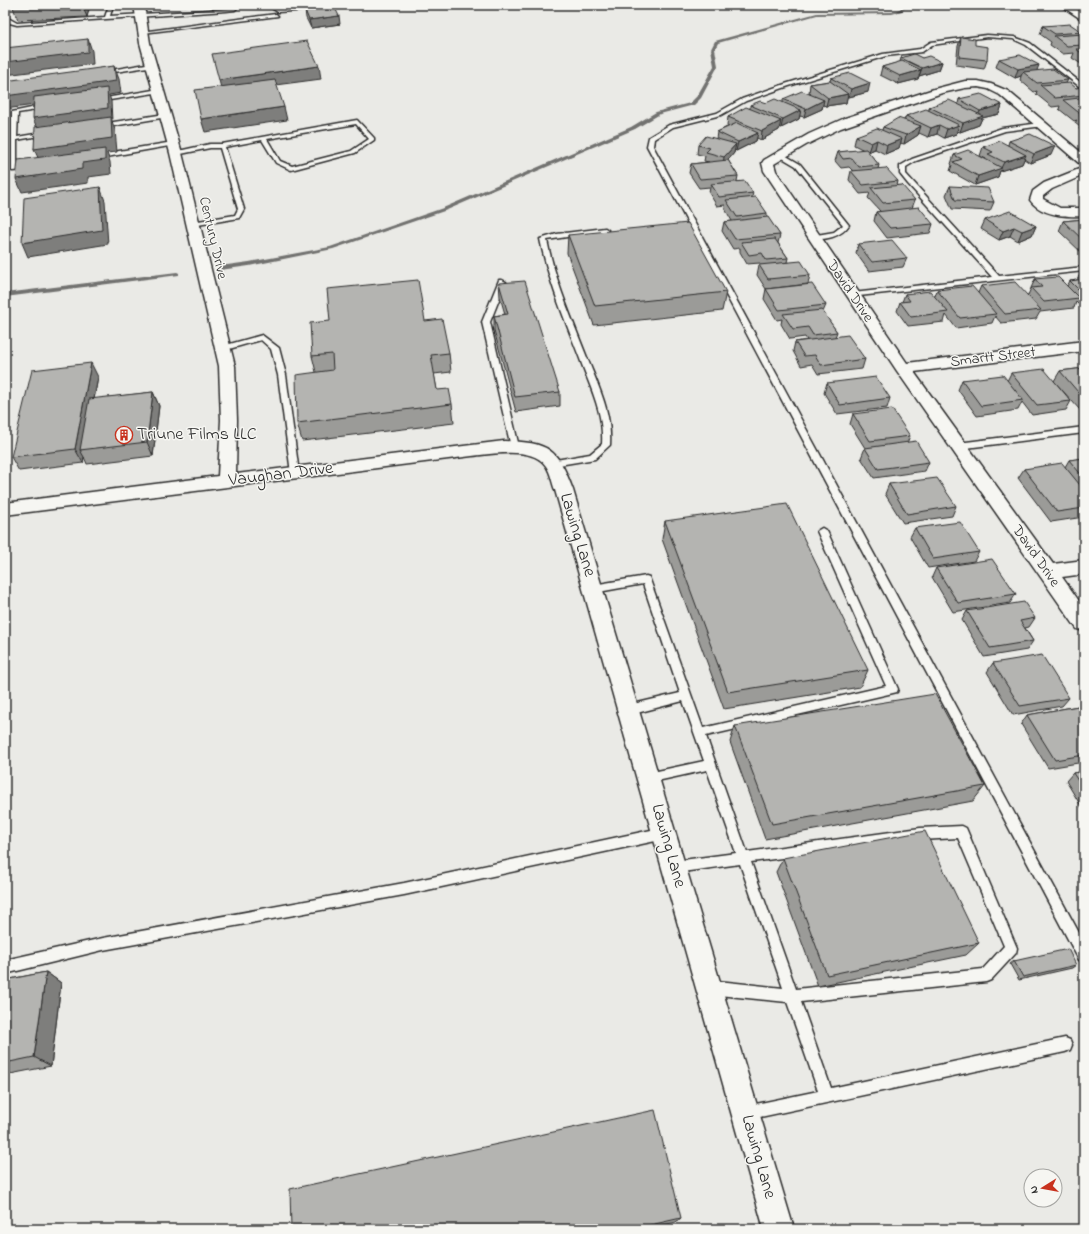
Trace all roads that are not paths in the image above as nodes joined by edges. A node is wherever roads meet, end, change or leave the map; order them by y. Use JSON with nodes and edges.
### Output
{"nodes":[{"id":1,"x":8,"y":5,"type":"edge"},
{"id":2,"x":111,"y":5,"type":"edge"},
{"id":3,"x":238,"y":5,"type":"edge"},
{"id":4,"x":341,"y":5,"type":"edge"},
{"id":5,"x":1065,"y":5,"type":"edge"},
{"id":6,"x":230,"y":9,"type":"junction"},
{"id":7,"x":140,"y":10,"type":"edge"},
{"id":8,"x":277,"y":12,"type":"joint"},
{"id":9,"x":106,"y":18,"type":"junction"},
{"id":10,"x":1084,"y":18,"type":"edge"},
{"id":11,"x":234,"y":21,"type":"junction"},
{"id":12,"x":143,"y":32,"type":"junction"},
{"id":13,"x":152,"y":65,"type":"junction"},
{"id":14,"x":98,"y":73,"type":"edge"},
{"id":15,"x":1084,"y":88,"type":"edge"},
{"id":16,"x":159,"y":91,"type":"junction"},
{"id":17,"x":90,"y":101,"type":"edge"},
{"id":18,"x":53,"y":106,"type":"edge"},
{"id":19,"x":166,"y":116,"type":"junction"},
{"id":20,"x":1041,"y":125,"type":"junction"},
{"id":21,"x":97,"y":126,"type":"edge"},
{"id":22,"x":52,"y":133,"type":"edge"},
{"id":23,"x":14,"y":139,"type":"junction"},
{"id":24,"x":264,"y":139,"type":"junction"},
{"id":25,"x":222,"y":146,"type":"junction"},
{"id":26,"x":174,"y":148,"type":"junction"},
{"id":27,"x":780,"y":155,"type":"junction"},
{"id":28,"x":90,"y":158,"type":"edge"},
{"id":29,"x":1084,"y":161,"type":"edge"},
{"id":30,"x":37,"y":166,"type":"edge"},
{"id":31,"x":1084,"y":171,"type":"edge"},
{"id":32,"x":1084,"y":212,"type":"edge"},
{"id":33,"x":192,"y":224,"type":"junction"},
{"id":34,"x":605,"y":230,"type":"edge"},
{"id":35,"x":813,"y":237,"type":"junction"},
{"id":36,"x":1084,"y":269,"type":"edge"},
{"id":37,"x":997,"y":278,"type":"junction"},
{"id":38,"x":502,"y":282,"type":"edge"},
{"id":39,"x":853,"y":295,"type":"junction"},
{"id":40,"x":1084,"y":346,"type":"edge"},
{"id":41,"x":222,"y":349,"type":"junction"},
{"id":42,"x":902,"y":368,"type":"junction"},
{"id":43,"x":1084,"y":430,"type":"edge"},
{"id":44,"x":958,"y":446,"type":"junction"},
{"id":45,"x":516,"y":447,"type":"junction"},
{"id":46,"x":553,"y":463,"type":"junction"},
{"id":47,"x":295,"y":473,"type":"junction"},
{"id":48,"x":227,"y":482,"type":"junction"},
{"id":49,"x":5,"y":509,"type":"edge"},
{"id":50,"x":822,"y":531,"type":"dead end"},
{"id":51,"x":1084,"y":567,"type":"edge"},
{"id":52,"x":1048,"y":572,"type":"junction"},
{"id":53,"x":593,"y":589,"type":"junction"},
{"id":54,"x":1084,"y":623,"type":"edge"},
{"id":55,"x":687,"y":696,"type":"junction"},
{"id":56,"x":629,"y":710,"type":"junction"},
{"id":57,"x":700,"y":734,"type":"junction"},
{"id":58,"x":711,"y":764,"type":"junction"},
{"id":59,"x":648,"y":778,"type":"junction"},
{"id":60,"x":665,"y":833,"type":"junction"},
{"id":61,"x":744,"y":857,"type":"junction"},
{"id":62,"x":674,"y":867,"type":"junction"},
{"id":63,"x":1084,"y":955,"type":"edge"},
{"id":64,"x":5,"y":967,"type":"edge"},
{"id":65,"x":709,"y":987,"type":"junction"},
{"id":66,"x":792,"y":996,"type":"junction"},
{"id":67,"x":1065,"y":1045,"type":"dead end"},
{"id":68,"x":827,"y":1096,"type":"junction"},
{"id":69,"x":746,"y":1113,"type":"junction"},
{"id":70,"x":779,"y":1229,"type":"edge"}],
"edges":[{"from":1,"to":9,"type":"lane"},
{"from":2,"to":9,"type":"lane"},
{"from":3,"to":6,"type":"lane"},
{"from":4,"to":8,"type":"street"},
{"from":5,"to":10,"type":"street"},
{"from":6,"to":7,"type":"lane"},
{"from":6,"to":11,"type":"lane"},
{"from":7,"to":9,"type":"lane"},
{"from":7,"to":12,"type":"street","name":"Century Drive"},
{"from":8,"to":11,"type":"lane"},
{"from":11,"to":12,"type":"lane"},
{"from":12,"to":13,"type":"street","name":"Century Drive"},
{"from":13,"to":14,"type":"lane"},
{"from":13,"to":16,"type":"street","name":"Century Drive"},
{"from":15,"to":63,"type":"lane"},
{"from":16,"to":17,"type":"lane"},
{"from":16,"to":19,"type":"street","name":"Century Drive"},
{"from":18,"to":23,"type":"lane"},
{"from":19,"to":21,"type":"lane"},
{"from":19,"to":26,"type":"street","name":"Century Drive"},
{"from":20,"to":27,"type":"street","name":"David Drive"},
{"from":20,"to":29,"type":"street","name":"David Drive"},
{"from":20,"to":37,"type":"lane"},
{"from":22,"to":23,"type":"lane"},
{"from":23,"to":30,"type":"lane"},
{"from":24,"to":24,"type":"lane"},
{"from":24,"to":25,"type":"lane"},
{"from":25,"to":26,"type":"lane"},
{"from":25,"to":33,"type":"lane"},
{"from":26,"to":28,"type":"lane"},
{"from":26,"to":33,"type":"street","name":"Century Drive"},
{"from":27,"to":35,"type":"street","name":"David Drive"},
{"from":27,"to":35,"type":"lane"},
{"from":31,"to":32,"type":"street"},
{"from":33,"to":41,"type":"street","name":"Century Drive"},
{"from":34,"to":46,"type":"lane"},
{"from":35,"to":39,"type":"street","name":"David Drive"},
{"from":36,"to":37,"type":"lane"},
{"from":37,"to":39,"type":"lane"},
{"from":38,"to":45,"type":"lane"},
{"from":39,"to":42,"type":"street","name":"David Drive"},
{"from":40,"to":42,"type":"street","name":"Smartt Street"},
{"from":41,"to":47,"type":"lane"},
{"from":41,"to":48,"type":"street","name":"Century Drive"},
{"from":42,"to":44,"type":"street","name":"David Drive"},
{"from":43,"to":44,"type":"lane"},
{"from":44,"to":52,"type":"street","name":"David Drive"},
{"from":45,"to":46,"type":"street","name":"Vaughan Drive"},
{"from":45,"to":47,"type":"street","name":"Vaughan Drive"},
{"from":46,"to":53,"type":"street","name":"Lawing Lane"},
{"from":47,"to":48,"type":"street","name":"Vaughan Drive"},
{"from":48,"to":49,"type":"street","name":"Vaughan Drive"},
{"from":50,"to":57,"type":"lane"},
{"from":51,"to":52,"type":"street"},
{"from":52,"to":54,"type":"street","name":"David Drive"},
{"from":53,"to":55,"type":"lane"},
{"from":53,"to":56,"type":"street","name":"Lawing Lane"},
{"from":55,"to":56,"type":"lane"},
{"from":55,"to":57,"type":"lane"},
{"from":56,"to":59,"type":"street","name":"Lawing Lane"},
{"from":57,"to":58,"type":"lane"},
{"from":58,"to":59,"type":"lane"},
{"from":58,"to":61,"type":"lane"},
{"from":59,"to":60,"type":"street","name":"Lawing Lane"},
{"from":60,"to":62,"type":"street","name":"Lawing Lane"},
{"from":60,"to":64,"type":"lane"},
{"from":61,"to":62,"type":"lane"},
{"from":61,"to":66,"type":"lane"},
{"from":61,"to":66,"type":"lane"},
{"from":62,"to":65,"type":"street","name":"Lawing Lane"},
{"from":65,"to":66,"type":"lane"},
{"from":65,"to":69,"type":"street","name":"Lawing Lane"},
{"from":66,"to":68,"type":"lane"},
{"from":67,"to":68,"type":"lane"},
{"from":68,"to":69,"type":"lane"},
{"from":69,"to":70,"type":"street","name":"Lawing Lane"}]}
